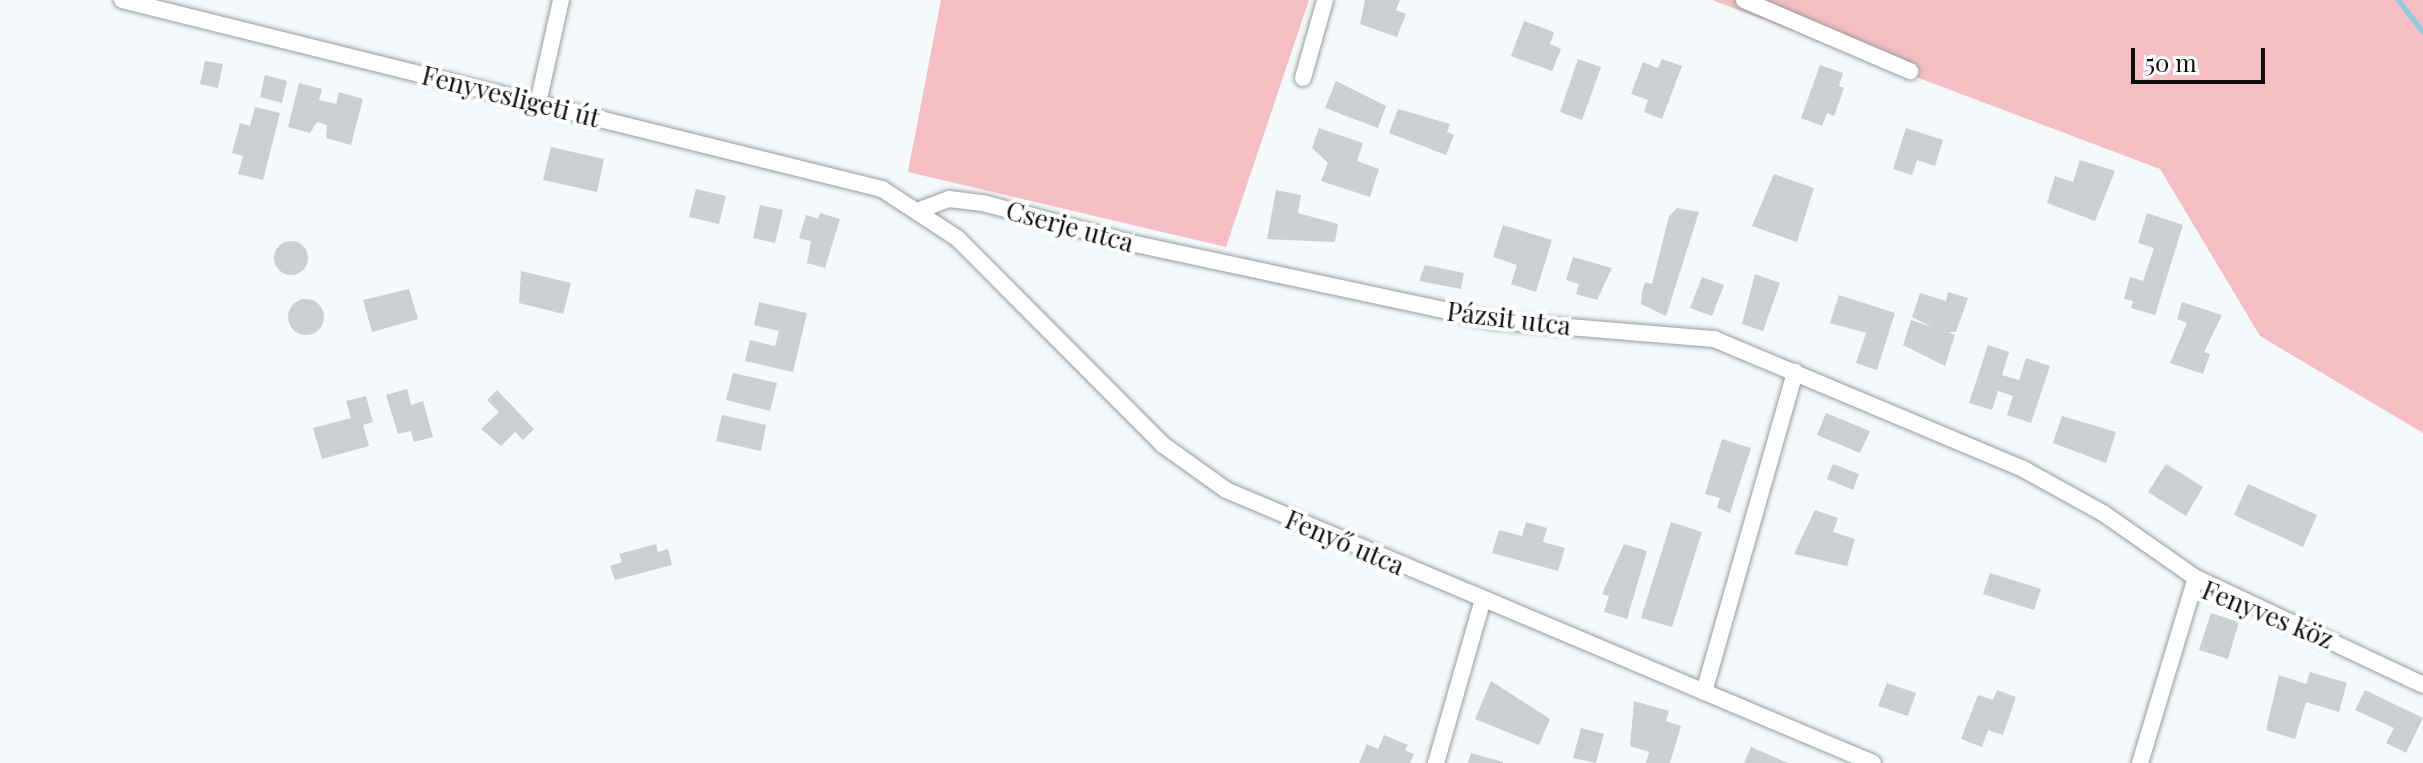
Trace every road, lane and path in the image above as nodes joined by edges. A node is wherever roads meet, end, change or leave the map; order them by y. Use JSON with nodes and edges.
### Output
{"nodes":[{"id":1,"x":122,"y":0,"type":"edge"},
{"id":2,"x":561,"y":0,"type":"edge"},
{"id":3,"x":1325,"y":0,"type":"edge"},
{"id":4,"x":1744,"y":0,"type":"edge"},
{"id":5,"x":1910,"y":71,"type":"dead end"},
{"id":6,"x":1303,"y":78,"type":"dead end"},
{"id":7,"x":538,"y":103,"type":"junction"},
{"id":8,"x":898,"y":196,"type":"joint"},
{"id":9,"x":920,"y":210,"type":"junction"},
{"id":10,"x":1221,"y":258,"type":"joint"},
{"id":11,"x":1795,"y":372,"type":"junction"},
{"id":12,"x":2196,"y":578,"type":"junction"},
{"id":13,"x":1483,"y":599,"type":"junction"},
{"id":14,"x":2423,"y":685,"type":"edge"},
{"id":15,"x":1704,"y":692,"type":"junction"},
{"id":16,"x":1841,"y":757,"type":"edge"},
{"id":17,"x":1436,"y":763,"type":"edge"},
{"id":18,"x":1873,"y":763,"type":"edge"},
{"id":19,"x":2140,"y":763,"type":"edge"}],
"edges":[{"from":1,"to":7,"type":"street","name":"Fenyvesligeti út"},
{"from":2,"to":7,"type":"street"},
{"from":3,"to":6,"type":"street"},
{"from":4,"to":5,"type":"street"},
{"from":7,"to":8,"type":"street","name":"Fenyvesligeti út"},
{"from":8,"to":9,"type":"street","name":"Fenyő utca"},
{"from":9,"to":10,"type":"street","name":"Cserje utca"},
{"from":9,"to":13,"type":"street","name":"Fenyő utca"},
{"from":10,"to":11,"type":"street","name":"Pázsit utca"},
{"from":11,"to":12,"type":"street","name":"Pázsit utca"},
{"from":11,"to":15,"type":"street"},
{"from":12,"to":14,"type":"street","name":"Fenyves köz"},
{"from":12,"to":19,"type":"street","name":"Fenyves köz"},
{"from":13,"to":15,"type":"street","name":"Fenyő utca"},
{"from":13,"to":17,"type":"street"},
{"from":15,"to":16,"type":"street","name":"Fenyő utca"},
{"from":16,"to":18,"type":"street","name":"Fenyő utca"}]}
